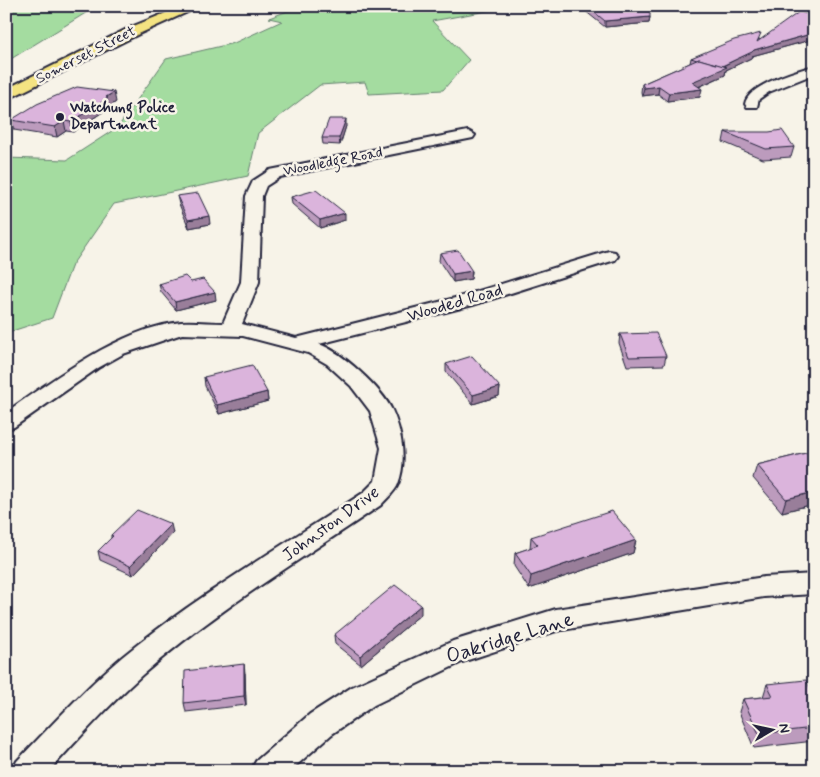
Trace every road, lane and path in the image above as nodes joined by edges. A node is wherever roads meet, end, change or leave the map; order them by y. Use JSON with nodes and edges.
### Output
{"nodes":[{"id":1,"x":180,"y":6,"type":"edge"},
{"id":2,"x":195,"y":6,"type":"edge"},
{"id":3,"x":814,"y":70,"type":"edge"},
{"id":4,"x":6,"y":87,"type":"edge"},
{"id":5,"x":6,"y":95,"type":"edge"},
{"id":6,"x":752,"y":104,"type":"dead end"},
{"id":7,"x":468,"y":135,"type":"dead end"},
{"id":8,"x":609,"y":256,"type":"dead end"},
{"id":9,"x":231,"y":328,"type":"junction"},
{"id":10,"x":299,"y":343,"type":"junction"},
{"id":11,"x":6,"y":422,"type":"edge"},
{"id":12,"x":814,"y":584,"type":"edge"},
{"id":13,"x":28,"y":771,"type":"edge"},
{"id":14,"x":267,"y":771,"type":"edge"}],
"edges":[{"from":1,"to":4,"type":"main road","name":"Somerset Street"},
{"from":2,"to":5,"type":"main road","name":"Somerset Street"},
{"from":3,"to":6,"type":"street"},
{"from":7,"to":9,"type":"street","name":"Woodledge Road"},
{"from":8,"to":10,"type":"street","name":"Wooded Road"},
{"from":9,"to":10,"type":"street","name":"Johnston Drive"},
{"from":9,"to":11,"type":"street","name":"Johnston Drive"},
{"from":10,"to":13,"type":"street","name":"Johnston Drive"},
{"from":12,"to":14,"type":"street","name":"Oakridge Lane"}]}
